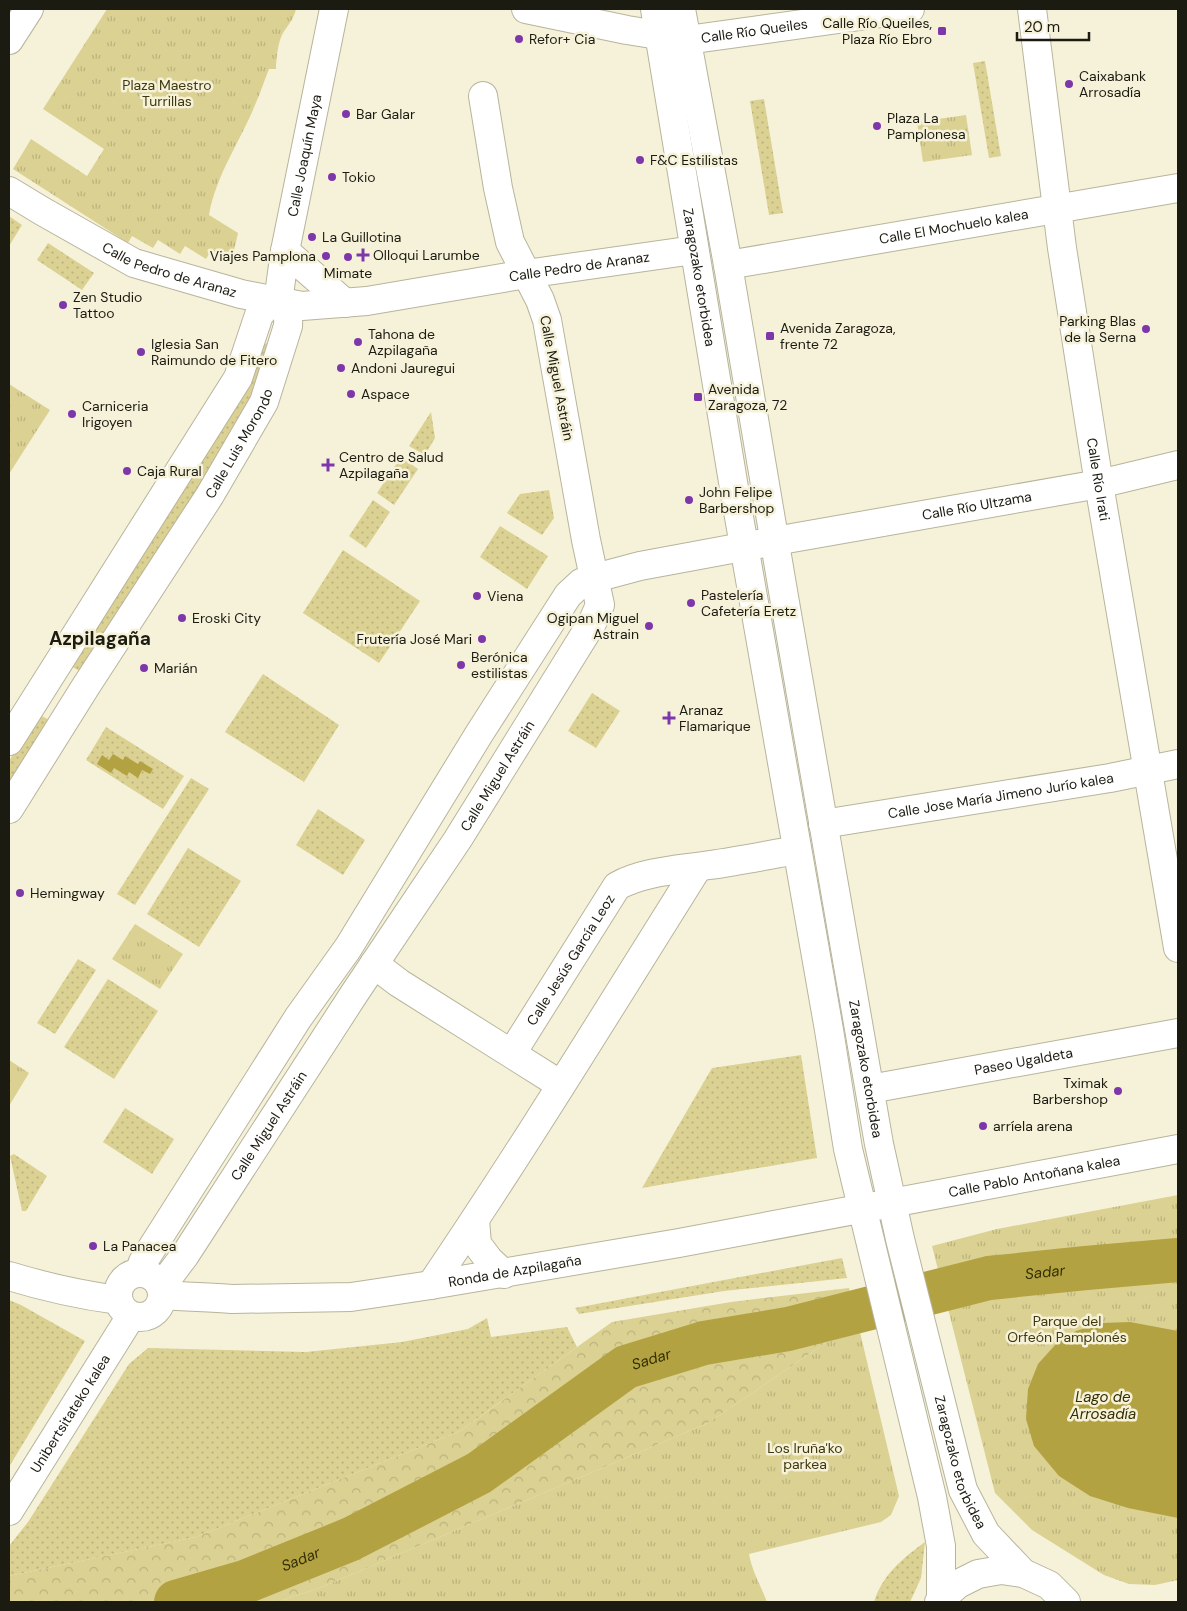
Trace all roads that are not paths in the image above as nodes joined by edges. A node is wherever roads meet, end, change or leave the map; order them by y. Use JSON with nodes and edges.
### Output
{"nodes":[{"id":1,"x":29,"y":9,"type":"edge"},
{"id":2,"x":334,"y":9,"type":"edge"},
{"id":3,"x":526,"y":9,"type":"edge"},
{"id":4,"x":655,"y":9,"type":"edge"},
{"id":5,"x":681,"y":9,"type":"edge"},
{"id":6,"x":910,"y":9,"type":"edge"},
{"id":7,"x":1032,"y":9,"type":"edge"},
{"id":8,"x":660,"y":36,"type":"junction"},
{"id":9,"x":9,"y":40,"type":"edge"},
{"id":10,"x":687,"y":40,"type":"junction"},
{"id":11,"x":483,"y":96,"type":"dead end"},
{"id":12,"x":1178,"y":188,"type":"edge"},
{"id":13,"x":9,"y":191,"type":"edge"},
{"id":14,"x":1057,"y":209,"type":"junction"},
{"id":15,"x":694,"y":250,"type":"junction"},
{"id":16,"x":285,"y":251,"type":"junction"},
{"id":17,"x":728,"y":265,"type":"junction"},
{"id":18,"x":526,"y":274,"type":"junction"},
{"id":19,"x":278,"y":302,"type":"junction"},
{"id":20,"x":345,"y":302,"type":"junction"},
{"id":21,"x":1178,"y":465,"type":"edge"},
{"id":22,"x":1099,"y":484,"type":"junction"},
{"id":23,"x":775,"y":541,"type":"junction"},
{"id":24,"x":744,"y":547,"type":"junction"},
{"id":25,"x":594,"y":578,"type":"junction"},
{"id":26,"x":54,"y":667,"type":"junction"},
{"id":27,"x":86,"y":686,"type":"junction"},
{"id":28,"x":36,"y":698,"type":"junction"},
{"id":29,"x":67,"y":717,"type":"junction"},
{"id":30,"x":9,"y":741,"type":"edge"},
{"id":31,"x":1178,"y":764,"type":"edge"},
{"id":32,"x":1148,"y":771,"type":"junction"},
{"id":33,"x":9,"y":809,"type":"edge"},
{"id":34,"x":823,"y":824,"type":"junction"},
{"id":35,"x":797,"y":850,"type":"junction"},
{"id":36,"x":698,"y":867,"type":"junction"},
{"id":37,"x":348,"y":948,"type":"junction"},
{"id":38,"x":1178,"y":948,"type":"edge"},
{"id":39,"x":374,"y":964,"type":"junction"},
{"id":40,"x":1178,"y":1033,"type":"edge"},
{"id":41,"x":512,"y":1054,"type":"junction"},
{"id":42,"x":562,"y":1085,"type":"junction"},
{"id":43,"x":870,"y":1089,"type":"junction"},
{"id":44,"x":1178,"y":1149,"type":"edge"},
{"id":45,"x":892,"y":1203,"type":"junction"},
{"id":46,"x":862,"y":1208,"type":"junction"},
{"id":47,"x":475,"y":1220,"type":"junction"},
{"id":48,"x":185,"y":1255,"type":"junction"},
{"id":49,"x":139,"y":1273,"type":"junction"},
{"id":50,"x":504,"y":1274,"type":"junction"},
{"id":51,"x":9,"y":1276,"type":"edge"},
{"id":52,"x":431,"y":1285,"type":"junction"},
{"id":53,"x":162,"y":1291,"type":"junction"},
{"id":54,"x":213,"y":1297,"type":"junction"},
{"id":55,"x":125,"y":1308,"type":"junction"},
{"id":56,"x":9,"y":1510,"type":"edge"},
{"id":57,"x":1023,"y":1573,"type":"junction"},
{"id":58,"x":940,"y":1600,"type":"edge"},
{"id":59,"x":1066,"y":1602,"type":"edge"}],
"edges":[{"from":1,"to":9,"type":"street"},
{"from":2,"to":16,"type":"street","name":"Calle Joaquín Maya"},
{"from":3,"to":8,"type":"street","name":"Calle Río Queiles"},
{"from":4,"to":8,"type":"street","name":"Zaragozako etorbidea"},
{"from":5,"to":10,"type":"street","name":"Zaragozako etorbidea"},
{"from":6,"to":10,"type":"street","name":"Calle Río Queiles"},
{"from":7,"to":14,"type":"street","name":"Calle Río Irati"},
{"from":8,"to":10,"type":"street","name":"Calle Río Queiles"},
{"from":8,"to":15,"type":"street","name":"Zaragozako etorbidea"},
{"from":10,"to":17,"type":"street","name":"Zaragozako etorbidea"},
{"from":11,"to":18,"type":"street","name":"Calle Miguel Astráin"},
{"from":12,"to":14,"type":"street","name":"Calle El Mochuelo kalea"},
{"from":13,"to":19,"type":"street","name":"Calle Pedro de Aranaz"},
{"from":14,"to":17,"type":"street","name":"Calle El Mochuelo kalea"},
{"from":14,"to":22,"type":"street","name":"Calle Río Irati"},
{"from":15,"to":18,"type":"street","name":"Calle Pedro de Aranaz"},
{"from":15,"to":24,"type":"street","name":"Zaragozako etorbidea"},
{"from":16,"to":19,"type":"street","name":"Calle Joaquín Maya"},
{"from":16,"to":20,"type":"street"},
{"from":17,"to":23,"type":"street","name":"Zaragozako etorbidea"},
{"from":18,"to":20,"type":"street","name":"Calle Pedro de Aranaz"},
{"from":18,"to":25,"type":"street","name":"Calle Miguel Astráin"},
{"from":19,"to":20,"type":"street","name":"Calle Pedro de Aranaz"},
{"from":19,"to":26,"type":"street"},
{"from":19,"to":27,"type":"street","name":"Calle Luis Morondo"},
{"from":21,"to":22,"type":"street","name":"Calle Río Ultzama"},
{"from":22,"to":23,"type":"street","name":"Calle Río Ultzama"},
{"from":22,"to":32,"type":"street","name":"Calle Río Irati"},
{"from":23,"to":24,"type":"street"},
{"from":23,"to":34,"type":"street","name":"Zaragozako etorbidea"},
{"from":24,"to":25,"type":"street"},
{"from":24,"to":35,"type":"street","name":"Zaragozako etorbidea"},
{"from":25,"to":37,"type":"street"},
{"from":25,"to":39,"type":"street","name":"Calle Miguel Astráin"},
{"from":26,"to":27,"type":"street"},
{"from":26,"to":28,"type":"street"},
{"from":27,"to":29,"type":"street","name":"Calle Luis Morondo"},
{"from":28,"to":29,"type":"street"},
{"from":28,"to":30,"type":"street"},
{"from":29,"to":33,"type":"street","name":"Calle Luis Morondo"},
{"from":31,"to":32,"type":"street","name":"Calle Jose María Jimeno Jurío kalea"},
{"from":32,"to":34,"type":"street","name":"Calle Jose María Jimeno Jurío kalea"},
{"from":32,"to":38,"type":"street","name":"Calle Río Irati"},
{"from":34,"to":43,"type":"street","name":"Zaragozako etorbidea"},
{"from":35,"to":36,"type":"street","name":"Calle Jesús García Leoz"},
{"from":35,"to":46,"type":"street","name":"Zaragozako etorbidea"},
{"from":36,"to":41,"type":"street","name":"Calle Jesús García Leoz"},
{"from":36,"to":42,"type":"street"},
{"from":37,"to":39,"type":"street"},
{"from":37,"to":49,"type":"street"},
{"from":39,"to":41,"type":"street"},
{"from":39,"to":48,"type":"street","name":"Calle Miguel Astráin"},
{"from":40,"to":43,"type":"street","name":"Paseo Ugaldeta"},
{"from":41,"to":42,"type":"street"},
{"from":42,"to":47,"type":"street"},
{"from":43,"to":45,"type":"street","name":"Zaragozako etorbidea"},
{"from":44,"to":45,"type":"street","name":"Calle Pablo Antoñana kalea"},
{"from":45,"to":46,"type":"street","name":"Calle Pablo Antoñana kalea"},
{"from":45,"to":57,"type":"street","name":"Zaragozako etorbidea"},
{"from":46,"to":50,"type":"street","name":"Ronda de Azpilagaña"},
{"from":46,"to":58,"type":"street","name":"Zaragozako etorbidea"},
{"from":47,"to":50,"type":"street"},
{"from":47,"to":52,"type":"street"},
{"from":48,"to":53,"type":"street","name":"Calle Miguel Astráin"},
{"from":48,"to":54,"type":"street"},
{"from":49,"to":53,"type":"street"},
{"from":49,"to":55,"type":"street"},
{"from":50,"to":52,"type":"street","name":"Ronda de Azpilagaña"},
{"from":51,"to":55,"type":"street"},
{"from":52,"to":54,"type":"street","name":"Ronda de Azpilagaña"},
{"from":53,"to":54,"type":"street","name":"Ronda de Azpilagaña"},
{"from":53,"to":55,"type":"street"},
{"from":55,"to":56,"type":"street","name":"Unibertsitateko kalea"},
{"from":57,"to":58,"type":"street"},
{"from":57,"to":59,"type":"street"}]}
